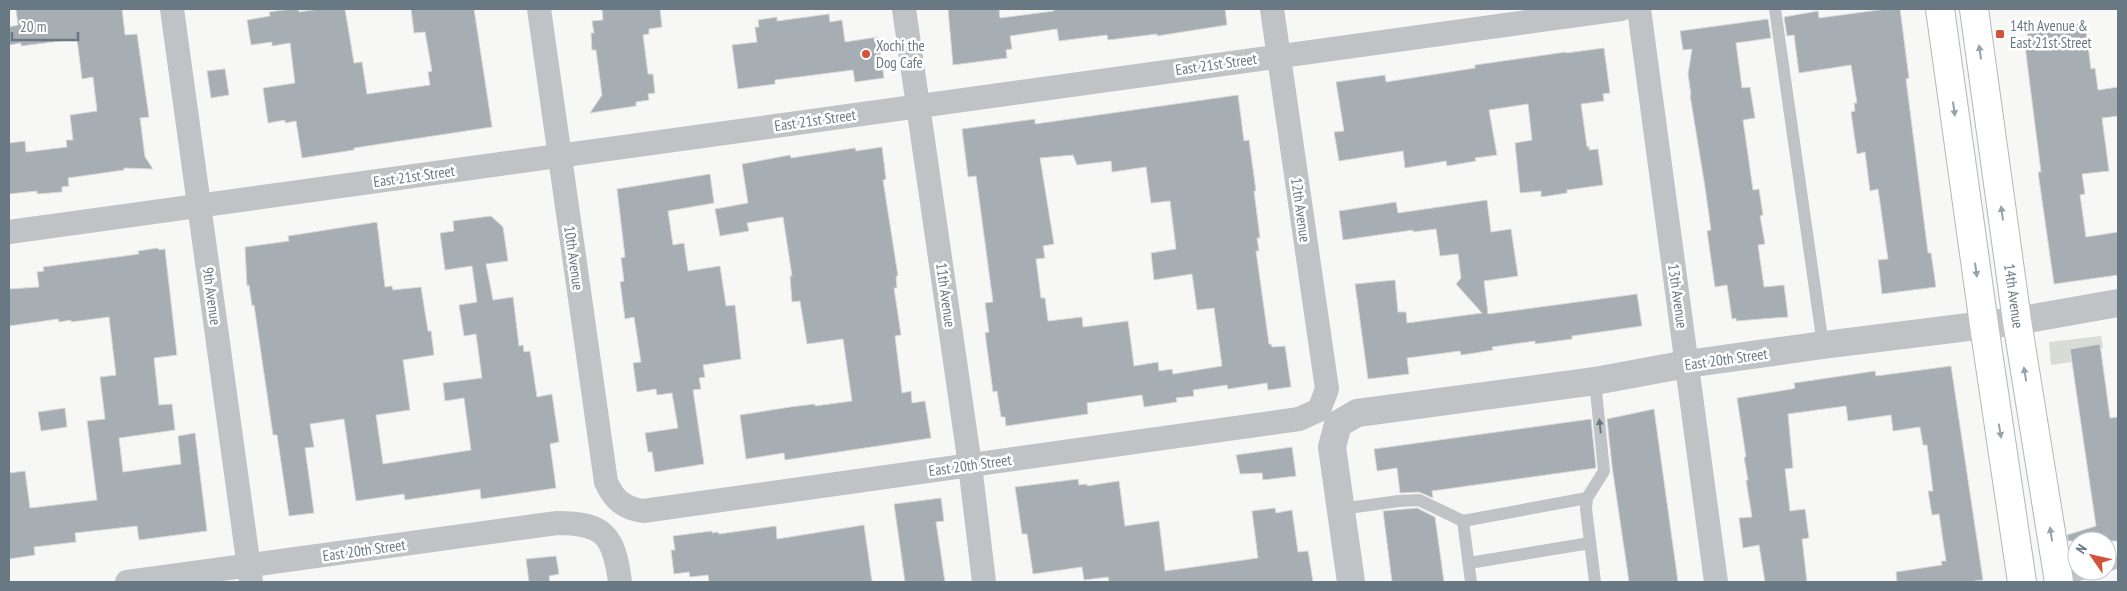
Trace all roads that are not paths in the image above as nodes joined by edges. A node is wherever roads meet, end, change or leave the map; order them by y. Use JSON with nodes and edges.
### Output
{"nodes":[{"id":1,"x":172,"y":9,"type":"edge"},
{"id":2,"x":539,"y":9,"type":"edge"},
{"id":3,"x":904,"y":9,"type":"edge"},
{"id":4,"x":1272,"y":9,"type":"edge"},
{"id":5,"x":1621,"y":9,"type":"edge"},
{"id":6,"x":1639,"y":9,"type":"edge"},
{"id":7,"x":1774,"y":9,"type":"edge"},
{"id":8,"x":1940,"y":9,"type":"edge"},
{"id":9,"x":1974,"y":9,"type":"edge"},
{"id":10,"x":1278,"y":56,"type":"junction"},
{"id":11,"x":919,"y":106,"type":"junction"},
{"id":12,"x":559,"y":156,"type":"junction"},
{"id":13,"x":199,"y":206,"type":"junction"},
{"id":14,"x":9,"y":232,"type":"edge"},
{"id":15,"x":2118,"y":303,"type":"edge"},
{"id":16,"x":2017,"y":321,"type":"junction"},
{"id":17,"x":1984,"y":325,"type":"junction"},
{"id":18,"x":1823,"y":345,"type":"junction"},
{"id":19,"x":1687,"y":364,"type":"junction"},
{"id":20,"x":1596,"y":381,"type":"junction"},
{"id":21,"x":1328,"y":417,"type":"junction"},
{"id":22,"x":970,"y":465,"type":"junction"},
{"id":23,"x":1587,"y":498,"type":"junction"},
{"id":24,"x":620,"y":503,"type":"joint"},
{"id":25,"x":1341,"y":509,"type":"junction"},
{"id":26,"x":1463,"y":521,"type":"junction"},
{"id":27,"x":1590,"y":543,"type":"junction"},
{"id":28,"x":1469,"y":563,"type":"junction"},
{"id":29,"x":250,"y":574,"type":"edge"},
{"id":30,"x":127,"y":582,"type":"edge"},
{"id":31,"x":620,"y":582,"type":"edge"},
{"id":32,"x":984,"y":582,"type":"edge"},
{"id":33,"x":1351,"y":582,"type":"edge"},
{"id":34,"x":1471,"y":582,"type":"edge"},
{"id":35,"x":1595,"y":582,"type":"edge"},
{"id":36,"x":1716,"y":582,"type":"edge"},
{"id":37,"x":2022,"y":582,"type":"edge"},
{"id":38,"x":2056,"y":582,"type":"edge"}],
"edges":[{"from":1,"to":13,"type":"street","name":"9th Avenue"},
{"from":2,"to":12,"type":"street","name":"10th Avenue"},
{"from":3,"to":11,"type":"street","name":"11th Avenue"},
{"from":4,"to":10,"type":"street","name":"12th Avenue"},
{"from":5,"to":10,"type":"street","name":"East 21st Street"},
{"from":6,"to":19,"type":"street","name":"13th Avenue"},
{"from":7,"to":18,"type":"lane"},
{"from":8,"to":17,"type":"main road","one_way":true},
{"from":16,"to":9,"type":"main road","name":"14th Avenue","one_way":true},
{"from":10,"to":11,"type":"street","name":"East 21st Street"},
{"from":10,"to":21,"type":"street","name":"12th Avenue"},
{"from":11,"to":12,"type":"street","name":"East 21st Street"},
{"from":11,"to":22,"type":"street","name":"11th Avenue"},
{"from":12,"to":13,"type":"street","name":"East 21st Street"},
{"from":12,"to":24,"type":"street","name":"10th Avenue"},
{"from":13,"to":14,"type":"street","name":"East 21st Street"},
{"from":13,"to":29,"type":"street","name":"9th Avenue"},
{"from":15,"to":16,"type":"street","name":"East 20th Street"},
{"from":16,"to":17,"type":"street","name":"East 20th Street"},
{"from":38,"to":16,"type":"main road","name":"14th Avenue","one_way":true},
{"from":17,"to":18,"type":"street","name":"East 20th Street"},
{"from":17,"to":37,"type":"main road","one_way":true},
{"from":18,"to":19,"type":"street","name":"East 20th Street"},
{"from":19,"to":20,"type":"street","name":"East 20th Street"},
{"from":19,"to":36,"type":"street","name":"13th Avenue"},
{"from":20,"to":21,"type":"street","name":"East 20th Street"},
{"from":23,"to":20,"type":"lane","one_way":true},
{"from":21,"to":22,"type":"street","name":"East 20th Street"},
{"from":21,"to":25,"type":"street","name":"12th Avenue"},
{"from":22,"to":24,"type":"street","name":"East 20th Street"},
{"from":22,"to":32,"type":"street","name":"11th Avenue"},
{"from":23,"to":26,"type":"lane"},
{"from":23,"to":27,"type":"lane"},
{"from":25,"to":26,"type":"lane"},
{"from":25,"to":33,"type":"street","name":"12th Avenue"},
{"from":26,"to":28,"type":"lane"},
{"from":27,"to":28,"type":"lane"},
{"from":27,"to":35,"type":"lane"},
{"from":28,"to":34,"type":"lane"},
{"from":29,"to":30,"type":"street","name":"East 20th Street"},
{"from":29,"to":31,"type":"street","name":"East 20th Street"}]}
